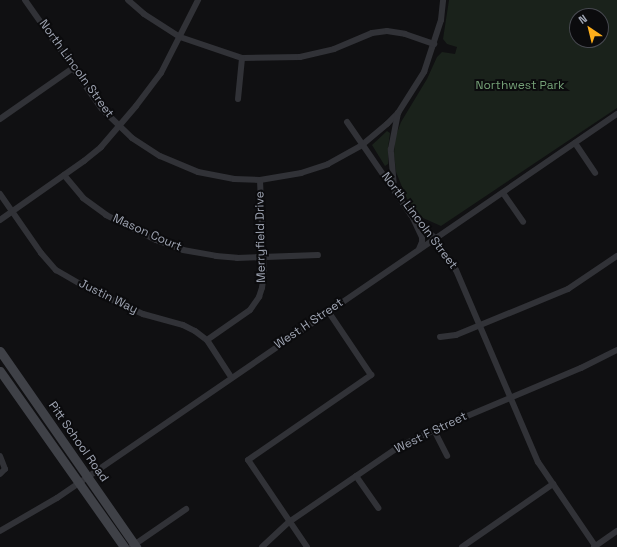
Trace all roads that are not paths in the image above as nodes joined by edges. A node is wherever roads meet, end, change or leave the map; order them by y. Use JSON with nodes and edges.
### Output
{"nodes":[{"id":1,"x":25,"y":0,"type":"edge"},
{"id":2,"x":128,"y":0,"type":"edge"},
{"id":3,"x":198,"y":0,"type":"edge"},
{"id":4,"x":443,"y":0,"type":"edge"},
{"id":5,"x":180,"y":37,"type":"junction"},
{"id":6,"x":434,"y":44,"type":"junction"},
{"id":7,"x":242,"y":58,"type":"junction"},
{"id":8,"x":73,"y":68,"type":"junction"},
{"id":9,"x":238,"y":99,"type":"dead end"},
{"id":10,"x":398,"y":112,"type":"junction"},
{"id":11,"x":617,"y":114,"type":"edge"},
{"id":12,"x":0,"y":119,"type":"edge"},
{"id":13,"x":347,"y":122,"type":"dead end"},
{"id":14,"x":119,"y":126,"type":"junction"},
{"id":15,"x":575,"y":143,"type":"junction"},
{"id":16,"x":362,"y":145,"type":"junction"},
{"id":17,"x":595,"y":173,"type":"dead end"},
{"id":18,"x":64,"y":175,"type":"junction"},
{"id":19,"x":260,"y":180,"type":"junction"},
{"id":20,"x":394,"y":189,"type":"junction"},
{"id":21,"x":503,"y":193,"type":"junction"},
{"id":22,"x":0,"y":194,"type":"edge"},
{"id":23,"x":12,"y":211,"type":"junction"},
{"id":24,"x":411,"y":214,"type":"junction"},
{"id":25,"x":0,"y":220,"type":"edge"},
{"id":26,"x":523,"y":222,"type":"dead end"},
{"id":27,"x":435,"y":238,"type":"junction"},
{"id":28,"x":419,"y":249,"type":"junction"},
{"id":29,"x":318,"y":255,"type":"dead end"},
{"id":30,"x":617,"y":256,"type":"edge"},
{"id":31,"x":264,"y":258,"type":"junction"},
{"id":32,"x":328,"y":311,"type":"junction"},
{"id":33,"x":480,"y":326,"type":"junction"},
{"id":34,"x":440,"y":337,"type":"dead end"},
{"id":35,"x":207,"y":340,"type":"junction"},
{"id":36,"x":617,"y":350,"type":"edge"},
{"id":37,"x":0,"y":352,"type":"edge"},
{"id":38,"x":0,"y":371,"type":"edge"},
{"id":39,"x":231,"y":377,"type":"junction"},
{"id":40,"x":510,"y":397,"type":"junction"},
{"id":41,"x":434,"y":430,"type":"junction"},
{"id":42,"x":0,"y":456,"type":"edge"},
{"id":43,"x":447,"y":456,"type":"dead end"},
{"id":44,"x":0,"y":474,"type":"edge"},
{"id":45,"x":87,"y":476,"type":"junction"},
{"id":46,"x":356,"y":476,"type":"junction"},
{"id":47,"x":79,"y":483,"type":"junction"},
{"id":48,"x":553,"y":484,"type":"junction"},
{"id":49,"x":378,"y":508,"type":"dead end"},
{"id":50,"x":186,"y":509,"type":"dead end"},
{"id":51,"x":289,"y":522,"type":"junction"},
{"id":52,"x":0,"y":531,"type":"edge"},
{"id":53,"x":617,"y":531,"type":"edge"},
{"id":54,"x":134,"y":546,"type":"edge"},
{"id":55,"x":124,"y":547,"type":"edge"},
{"id":56,"x":262,"y":547,"type":"edge"},
{"id":57,"x":307,"y":547,"type":"edge"},
{"id":58,"x":462,"y":547,"type":"edge"},
{"id":59,"x":595,"y":547,"type":"edge"}],
"edges":[{"from":1,"to":8,"type":"street","name":"North Lincoln Street"},
{"from":2,"to":5,"type":"street"},
{"from":3,"to":5,"type":"street"},
{"from":4,"to":6,"type":"street"},
{"from":5,"to":7,"type":"street"},
{"from":5,"to":14,"type":"street"},
{"from":6,"to":7,"type":"street"},
{"from":6,"to":10,"type":"street"},
{"from":7,"to":9,"type":"street"},
{"from":8,"to":12,"type":"street"},
{"from":8,"to":14,"type":"street","name":"North Lincoln Street"},
{"from":10,"to":16,"type":"street"},
{"from":10,"to":20,"type":"street"},
{"from":11,"to":15,"type":"street","name":"West H Street"},
{"from":13,"to":16,"type":"street"},
{"from":14,"to":18,"type":"street"},
{"from":14,"to":19,"type":"street","name":"North Lincoln Street"},
{"from":15,"to":17,"type":"street"},
{"from":15,"to":21,"type":"street","name":"West H Street"},
{"from":16,"to":19,"type":"street","name":"North Lincoln Street"},
{"from":16,"to":20,"type":"street","name":"North Lincoln Street"},
{"from":18,"to":23,"type":"street"},
{"from":18,"to":31,"type":"street","name":"Mason Court"},
{"from":19,"to":31,"type":"street","name":"Merryfield Drive"},
{"from":20,"to":24,"type":"street","name":"North Lincoln Street"},
{"from":21,"to":26,"type":"street"},
{"from":21,"to":27,"type":"street","name":"West H Street"},
{"from":22,"to":23,"type":"street","name":"Justin Way"},
{"from":23,"to":25,"type":"street"},
{"from":23,"to":35,"type":"street","name":"Justin Way"},
{"from":24,"to":27,"type":"street","name":"North Lincoln Street"},
{"from":24,"to":28,"type":"street"},
{"from":27,"to":28,"type":"street","name":"West H Street"},
{"from":27,"to":33,"type":"street","name":"North Lincoln Street"},
{"from":28,"to":32,"type":"street","name":"West H Street"},
{"from":29,"to":31,"type":"street","name":"Mason Court"},
{"from":30,"to":33,"type":"street"},
{"from":31,"to":35,"type":"street","name":"Merryfield Drive"},
{"from":32,"to":39,"type":"street","name":"West H Street"},
{"from":32,"to":51,"type":"street"},
{"from":33,"to":34,"type":"street"},
{"from":33,"to":40,"type":"street","name":"North Lincoln Street"},
{"from":35,"to":39,"type":"street","name":"Justin Way"},
{"from":36,"to":40,"type":"street","name":"West F Street"},
{"from":37,"to":45,"type":"main road","name":"Pitt School Road"},
{"from":38,"to":47,"type":"main road","name":"Pitt School Road"},
{"from":39,"to":45,"type":"street","name":"West H Street"},
{"from":40,"to":41,"type":"street","name":"West F Street"},
{"from":40,"to":48,"type":"street","name":"North Lincoln Street"},
{"from":41,"to":43,"type":"street"},
{"from":41,"to":46,"type":"street","name":"West F Street"},
{"from":42,"to":44,"type":"street"},
{"from":45,"to":47,"type":"street","name":"West H Street"},
{"from":45,"to":54,"type":"main road","name":"Pitt School Road"},
{"from":46,"to":49,"type":"street"},
{"from":46,"to":51,"type":"street","name":"West F Street"},
{"from":47,"to":52,"type":"street","name":"West H Street"},
{"from":47,"to":55,"type":"main road","name":"Pitt School Road"},
{"from":48,"to":58,"type":"street"},
{"from":48,"to":59,"type":"street","name":"North Lincoln Street"},
{"from":50,"to":54,"type":"street"},
{"from":51,"to":56,"type":"street","name":"West F Street"},
{"from":51,"to":57,"type":"street"},
{"from":53,"to":59,"type":"street"}]}
